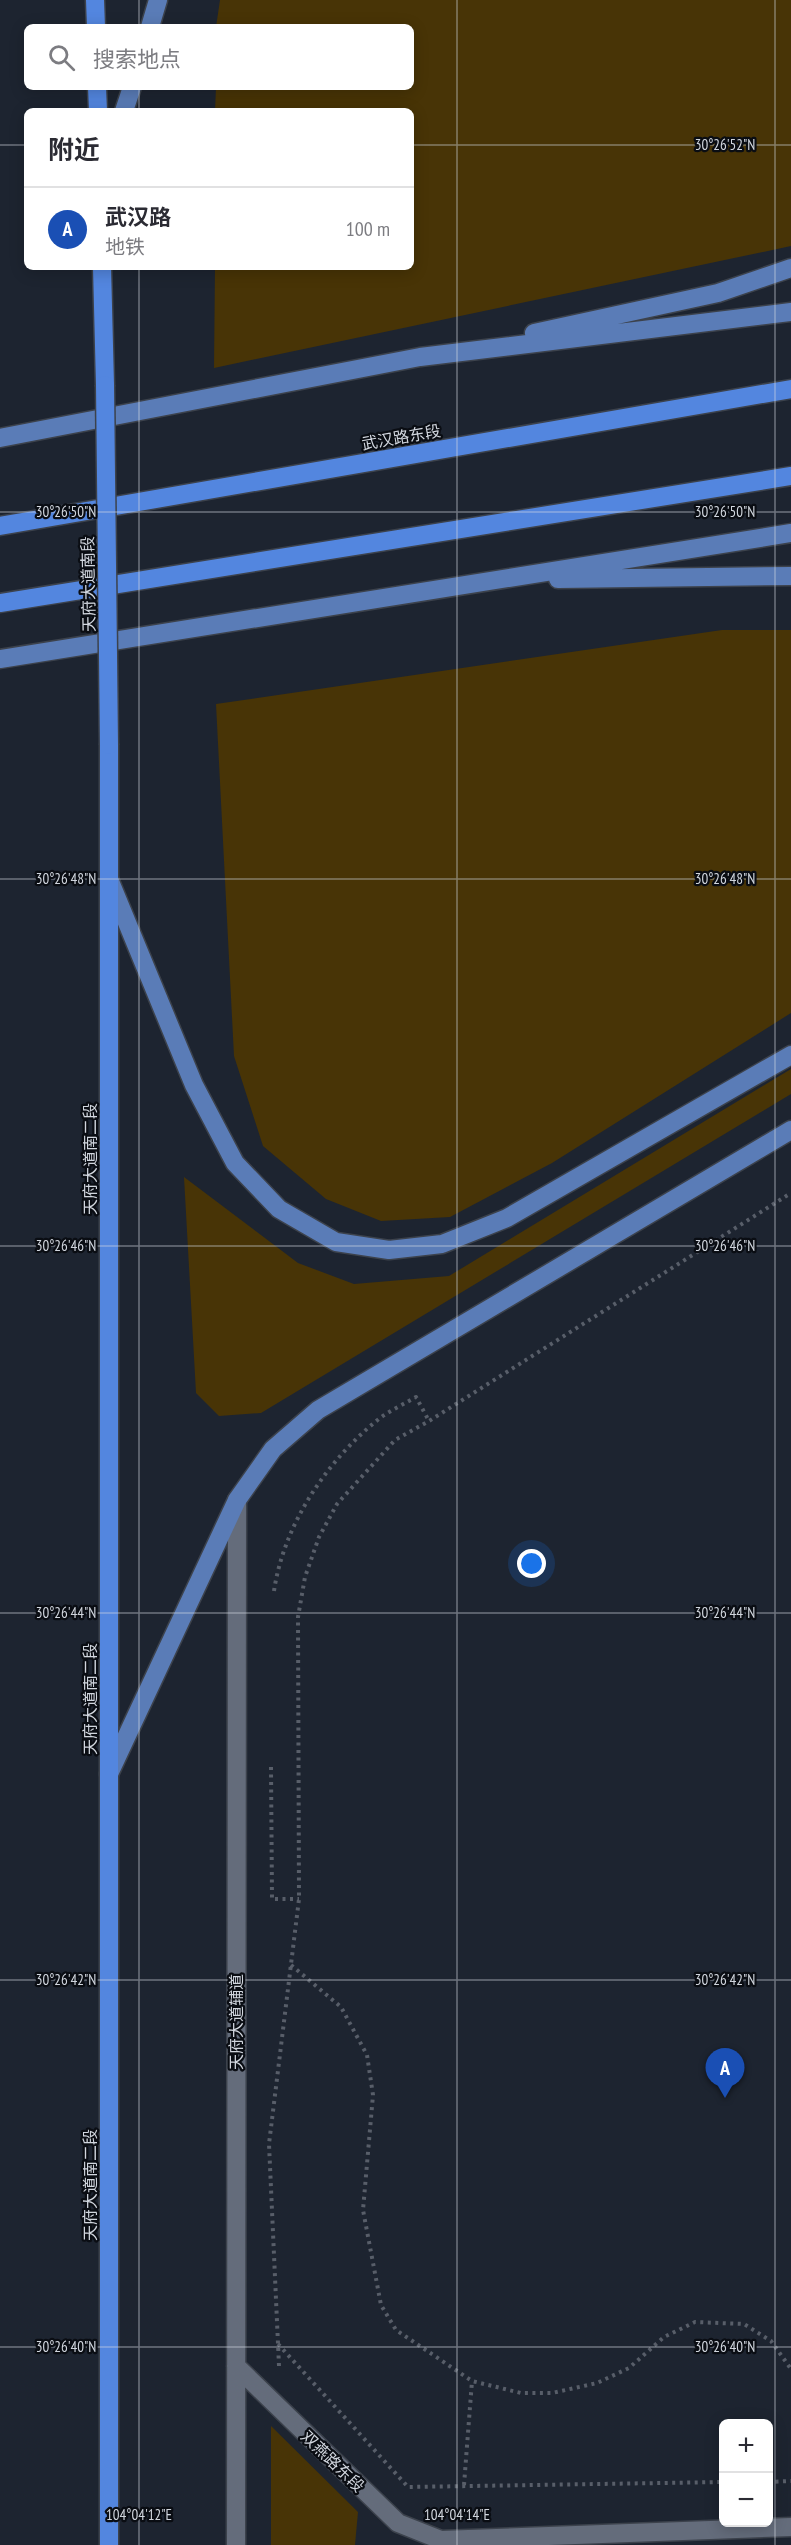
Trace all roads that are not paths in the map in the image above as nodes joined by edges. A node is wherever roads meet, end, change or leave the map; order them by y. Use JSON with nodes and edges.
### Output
{"nodes":[{"id":1,"x":95,"y":0,"type":"edge"},
{"id":2,"x":158,"y":0,"type":"edge"},
{"id":3,"x":96,"y":24,"type":"edge"},
{"id":4,"x":151,"y":24,"type":"edge"},
{"id":5,"x":98,"y":90,"type":"edge"},
{"id":6,"x":131,"y":90,"type":"edge"},
{"id":7,"x":98,"y":108,"type":"edge"},
{"id":8,"x":125,"y":108,"type":"edge"},
{"id":9,"x":791,"y":267,"type":"edge"},
{"id":10,"x":102,"y":270,"type":"edge"},
{"id":11,"x":791,"y":312,"type":"edge"},
{"id":12,"x":420,"y":357,"type":"junction"},
{"id":13,"x":791,"y":390,"type":"edge"},
{"id":14,"x":0,"y":438,"type":"edge"},
{"id":15,"x":791,"y":477,"type":"edge"},
{"id":16,"x":8,"y":524,"type":"edge"},
{"id":17,"x":791,"y":533,"type":"edge"},
{"id":18,"x":791,"y":576,"type":"edge"},
{"id":19,"x":494,"y":580,"type":"junction"},
{"id":20,"x":0,"y":603,"type":"edge"},
{"id":21,"x":0,"y":659,"type":"edge"},
{"id":22,"x":109,"y":745,"type":"joint"},
{"id":23,"x":109,"y":879,"type":"junction"},
{"id":24,"x":791,"y":1055,"type":"edge"},
{"id":25,"x":791,"y":1130,"type":"edge"},
{"id":26,"x":237,"y":1500,"type":"junction"},
{"id":27,"x":109,"y":1774,"type":"junction"},
{"id":28,"x":237,"y":2366,"type":"junction"},
{"id":29,"x":791,"y":2527,"type":"edge"},
{"id":30,"x":436,"y":2542,"type":"edge"},
{"id":31,"x":109,"y":2545,"type":"edge"},
{"id":32,"x":237,"y":2545,"type":"edge"}],
"edges":[{"from":1,"to":3,"type":"highway"},
{"from":2,"to":4,"type":"main road"},
{"from":5,"to":7,"type":"highway"},
{"from":6,"to":8,"type":"main road"},
{"from":9,"to":12,"type":"main road"},
{"from":10,"to":22,"type":"highway","name":"天府大道南段","bridge":true},
{"from":11,"to":12,"type":"main road"},
{"from":12,"to":14,"type":"main road"},
{"from":13,"to":16,"type":"highway","name":"武汉路东段"},
{"from":15,"to":20,"type":"highway"},
{"from":17,"to":19,"type":"main road"},
{"from":18,"to":19,"type":"main road"},
{"from":19,"to":21,"type":"main road"},
{"from":22,"to":23,"type":"highway","name":"天府大道南二段"},
{"from":23,"to":24,"type":"main road"},
{"from":23,"to":27,"type":"highway","name":"天府大道南二段"},
{"from":25,"to":26,"type":"main road"},
{"from":26,"to":27,"type":"main road"},
{"from":26,"to":28,"type":"street","name":"天府大道辅道"},
{"from":27,"to":31,"type":"highway","name":"天府大道南二段"},
{"from":28,"to":30,"type":"street","name":"双燕路东段"},
{"from":28,"to":32,"type":"street","name":"天府大道辅道"},
{"from":29,"to":30,"type":"street","name":"双燕路东段"}]}
